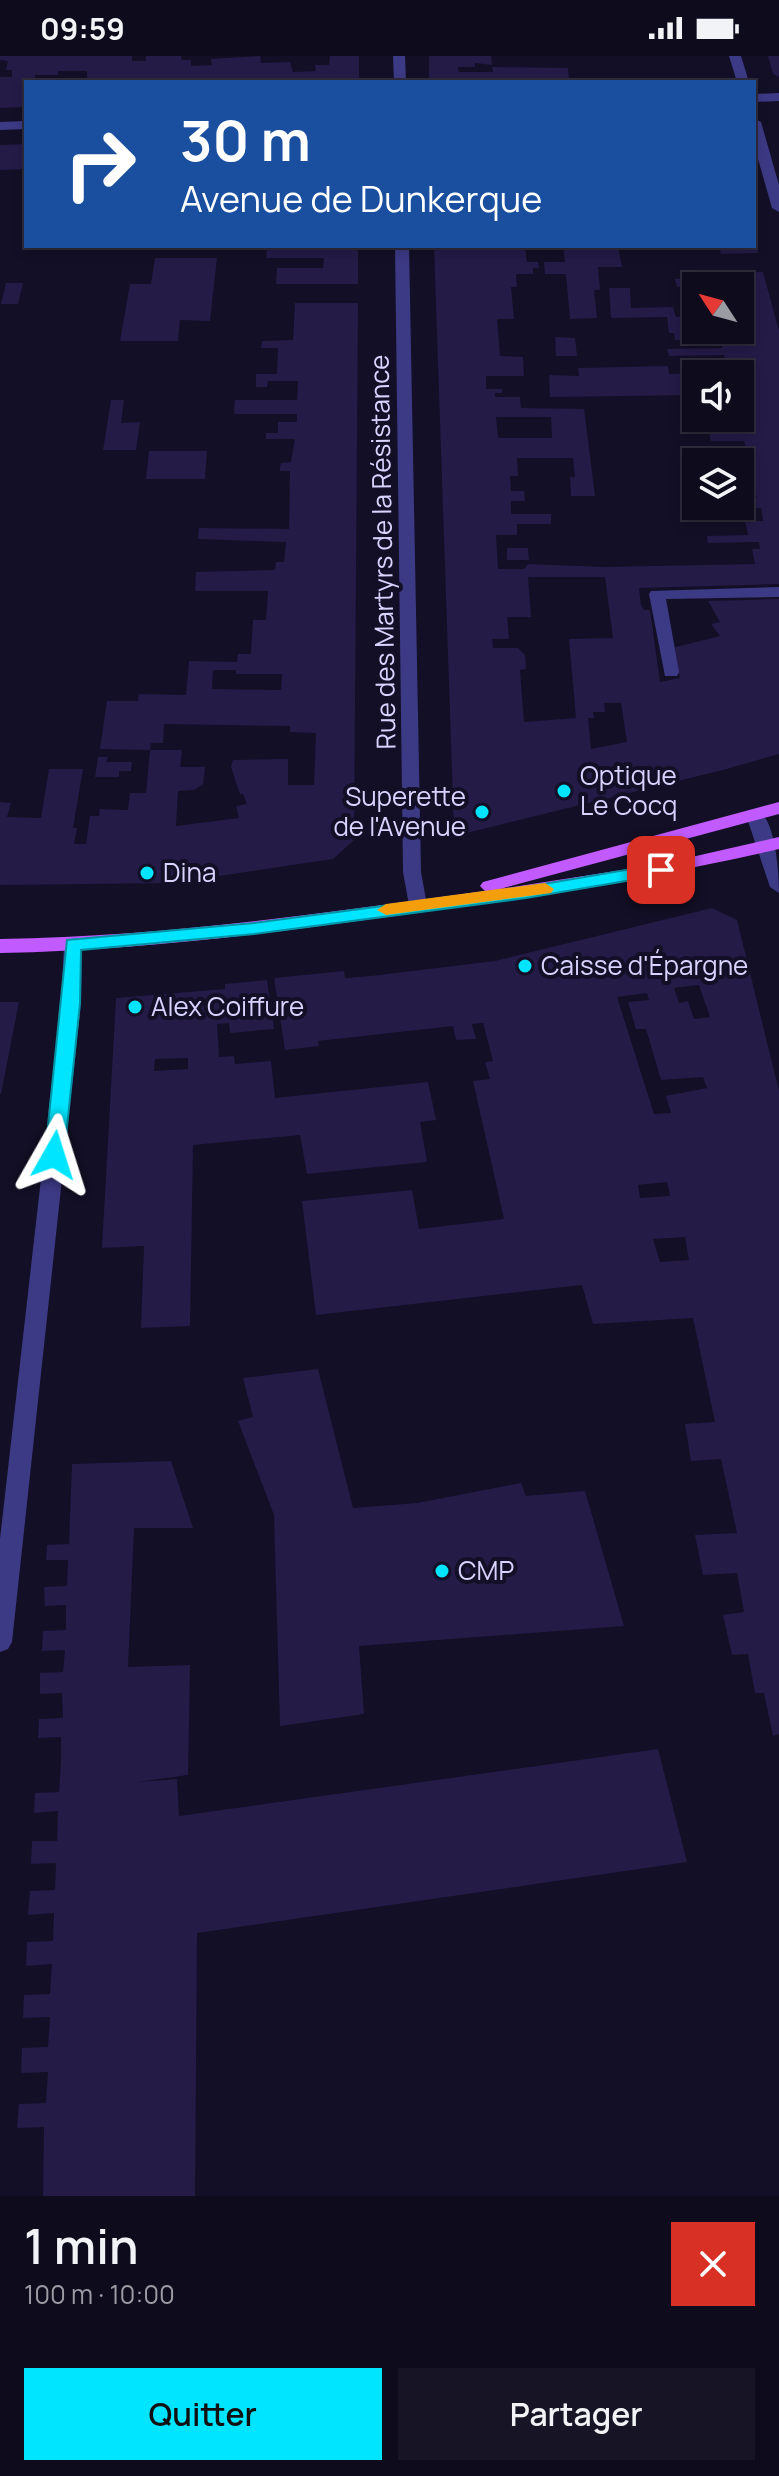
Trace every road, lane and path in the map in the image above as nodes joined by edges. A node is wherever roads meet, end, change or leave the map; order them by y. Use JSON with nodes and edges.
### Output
{"nodes":[{"id":1,"x":399,"y":56,"type":"edge"},
{"id":2,"x":735,"y":56,"type":"edge"},
{"id":3,"x":400,"y":80,"type":"edge"},
{"id":4,"x":742,"y":80,"type":"edge"},
{"id":5,"x":779,"y":97,"type":"edge"},
{"id":6,"x":756,"y":98,"type":"edge"},
{"id":7,"x":24,"y":125,"type":"edge"},
{"id":8,"x":0,"y":126,"type":"edge"},
{"id":9,"x":756,"y":129,"type":"edge"},
{"id":10,"x":779,"y":208,"type":"edge"},
{"id":11,"x":402,"y":248,"type":"edge"},
{"id":12,"x":779,"y":592,"type":"edge"},
{"id":13,"x":671,"y":672,"type":"dead end"},
{"id":14,"x":779,"y":808,"type":"edge"},
{"id":15,"x":755,"y":815,"type":"junction"},
{"id":16,"x":772,"y":844,"type":"edge"},
{"id":17,"x":779,"y":887,"type":"edge"},
{"id":18,"x":418,"y":905,"type":"junction"},
{"id":19,"x":73,"y":945,"type":"junction"},
{"id":20,"x":0,"y":946,"type":"edge"},
{"id":21,"x":0,"y":1642,"type":"edge"}],
"edges":[{"from":1,"to":3,"type":"street"},
{"from":2,"to":4,"type":"street"},
{"from":5,"to":6,"type":"street"},
{"from":7,"to":8,"type":"street"},
{"from":9,"to":10,"type":"street"},
{"from":11,"to":18,"type":"street","name":"Rue des Martyrs de la Résistance"},
{"from":12,"to":13,"type":"street"},
{"from":14,"to":15,"type":"main road"},
{"from":15,"to":16,"type":"street"},
{"from":15,"to":18,"type":"main road"},
{"from":16,"to":17,"type":"street"},
{"from":16,"to":18,"type":"main road"},
{"from":18,"to":19,"type":"main road"},
{"from":19,"to":20,"type":"main road"},
{"from":19,"to":21,"type":"street"}]}
